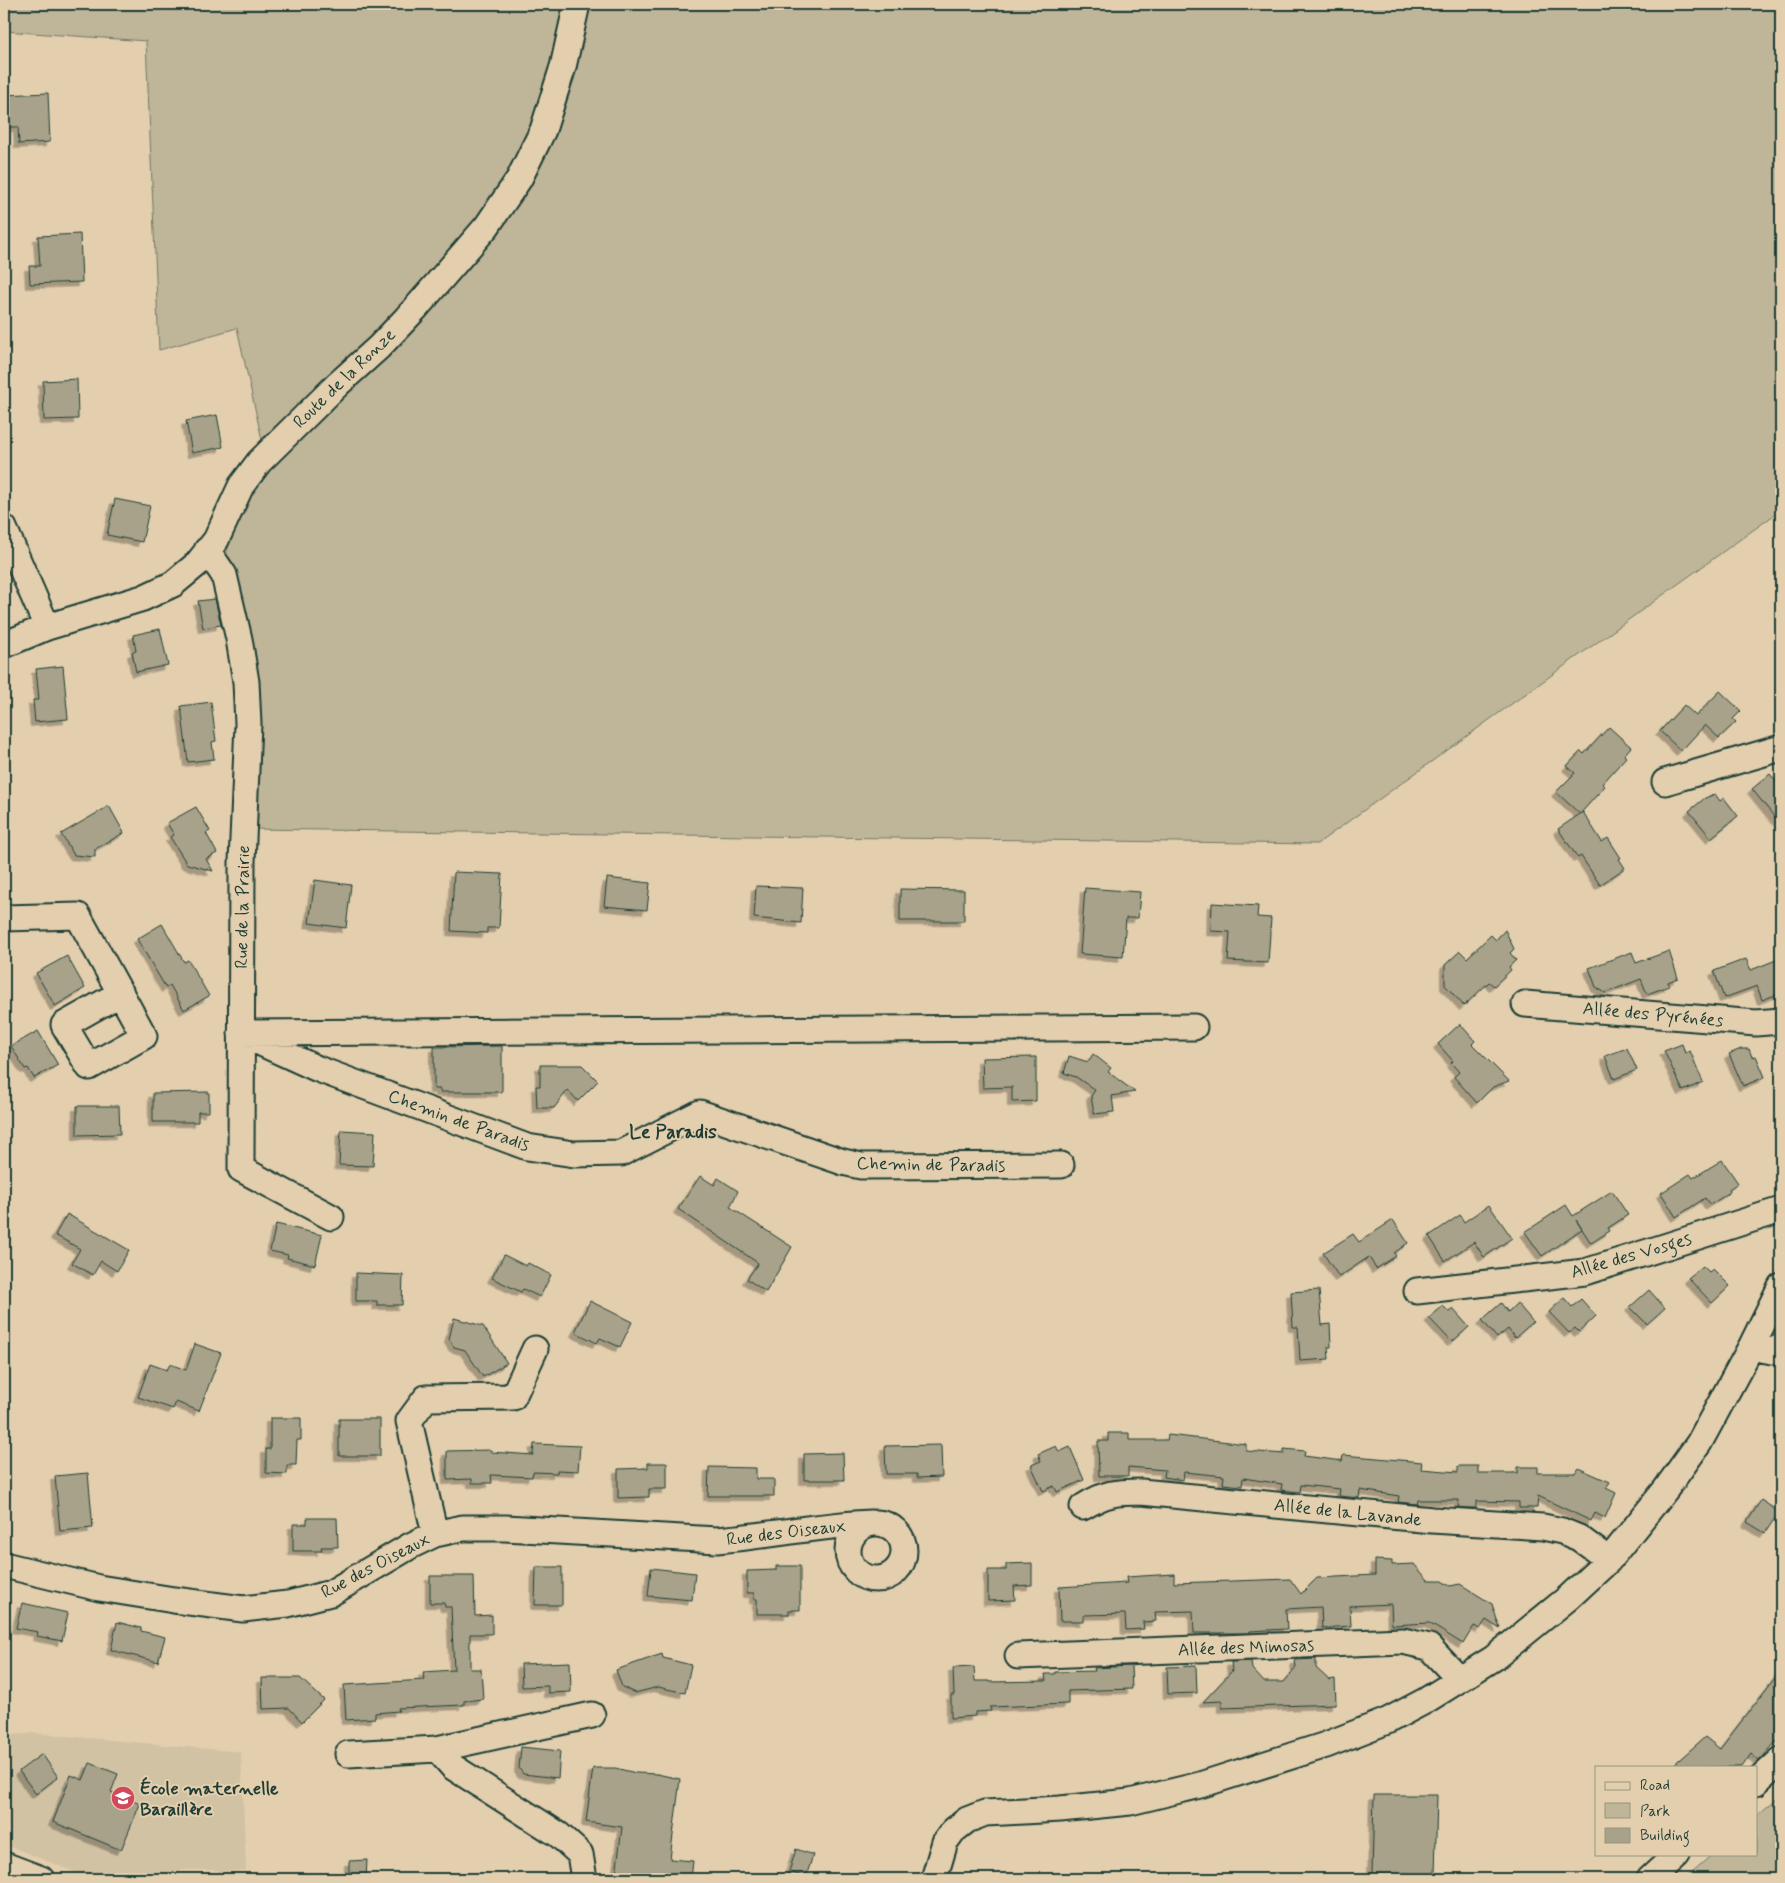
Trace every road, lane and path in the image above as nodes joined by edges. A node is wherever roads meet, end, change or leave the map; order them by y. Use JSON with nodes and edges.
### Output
{"nodes":[{"id":1,"x":577,"y":4,"type":"edge"},
{"id":2,"x":4,"y":528,"type":"edge"},
{"id":3,"x":207,"y":550,"type":"junction"},
{"id":4,"x":47,"y":627,"type":"junction"},
{"id":5,"x":4,"y":645,"type":"edge"},
{"id":6,"x":1781,"y":748,"type":"edge"},
{"id":7,"x":1664,"y":782,"type":"dead end"},
{"id":8,"x":4,"y":918,"type":"edge"},
{"id":9,"x":121,"y":993,"type":"dead end"},
{"id":10,"x":1525,"y":1004,"type":"dead end"},
{"id":11,"x":1781,"y":1021,"type":"edge"},
{"id":12,"x":1194,"y":1027,"type":"dead end"},
{"id":13,"x":241,"y":1033,"type":"junction"},
{"id":14,"x":1061,"y":1165,"type":"dead end"},
{"id":15,"x":1781,"y":1210,"type":"edge"},
{"id":16,"x":331,"y":1217,"type":"dead end"},
{"id":17,"x":1781,"y":1286,"type":"edge"},
{"id":18,"x":1417,"y":1291,"type":"dead end"},
{"id":19,"x":1751,"y":1347,"type":"junction"},
{"id":20,"x":1781,"y":1347,"type":"edge"},
{"id":21,"x":535,"y":1349,"type":"dead end"},
{"id":22,"x":1083,"y":1507,"type":"dead end"},
{"id":23,"x":870,"y":1523,"type":"dead end"},
{"id":24,"x":435,"y":1534,"type":"junction"},
{"id":25,"x":1609,"y":1560,"type":"junction"},
{"id":26,"x":4,"y":1565,"type":"edge"},
{"id":27,"x":1018,"y":1656,"type":"dead end"},
{"id":28,"x":1460,"y":1679,"type":"junction"},
{"id":29,"x":592,"y":1715,"type":"dead end"},
{"id":30,"x":437,"y":1749,"type":"junction"},
{"id":31,"x":348,"y":1754,"type":"dead end"},
{"id":32,"x":1781,"y":1760,"type":"edge"},
{"id":33,"x":1758,"y":1781,"type":"edge"},
{"id":34,"x":1675,"y":1856,"type":"edge"},
{"id":35,"x":4,"y":1864,"type":"edge"},
{"id":36,"x":41,"y":1879,"type":"edge"},
{"id":37,"x":584,"y":1879,"type":"edge"},
{"id":38,"x":934,"y":1879,"type":"edge"},
{"id":39,"x":1650,"y":1879,"type":"edge"}],
"edges":[{"from":1,"to":3,"type":"street","name":"Route de la Ronze"},
{"from":2,"to":4,"type":"street"},
{"from":3,"to":4,"type":"street","name":"Route de la Ronze"},
{"from":3,"to":13,"type":"street","name":"Rue de la Prairie"},
{"from":4,"to":5,"type":"street","name":"Route de la Ronze"},
{"from":6,"to":7,"type":"street"},
{"from":8,"to":9,"type":"street"},
{"from":10,"to":11,"type":"street","name":"Allée des Pyrénées"},
{"from":12,"to":13,"type":"street"},
{"from":13,"to":14,"type":"street","name":"Chemin de Paradis"},
{"from":13,"to":16,"type":"street","name":"Rue de la Prairie"},
{"from":15,"to":18,"type":"street","name":"Allée des Vosges"},
{"from":17,"to":19,"type":"street"},
{"from":19,"to":20,"type":"street"},
{"from":19,"to":25,"type":"street"},
{"from":21,"to":24,"type":"street"},
{"from":22,"to":25,"type":"street","name":"Allée de la Lavande"},
{"from":23,"to":24,"type":"street","name":"Rue des Oiseaux"},
{"from":24,"to":26,"type":"street","name":"Rue des Oiseaux"},
{"from":25,"to":28,"type":"street"},
{"from":27,"to":28,"type":"street","name":"Allée des Mimosas"},
{"from":28,"to":38,"type":"street"},
{"from":29,"to":30,"type":"street"},
{"from":30,"to":31,"type":"street"},
{"from":30,"to":37,"type":"street"},
{"from":32,"to":33,"type":"street"},
{"from":34,"to":39,"type":"street"},
{"from":35,"to":36,"type":"street"}]}
